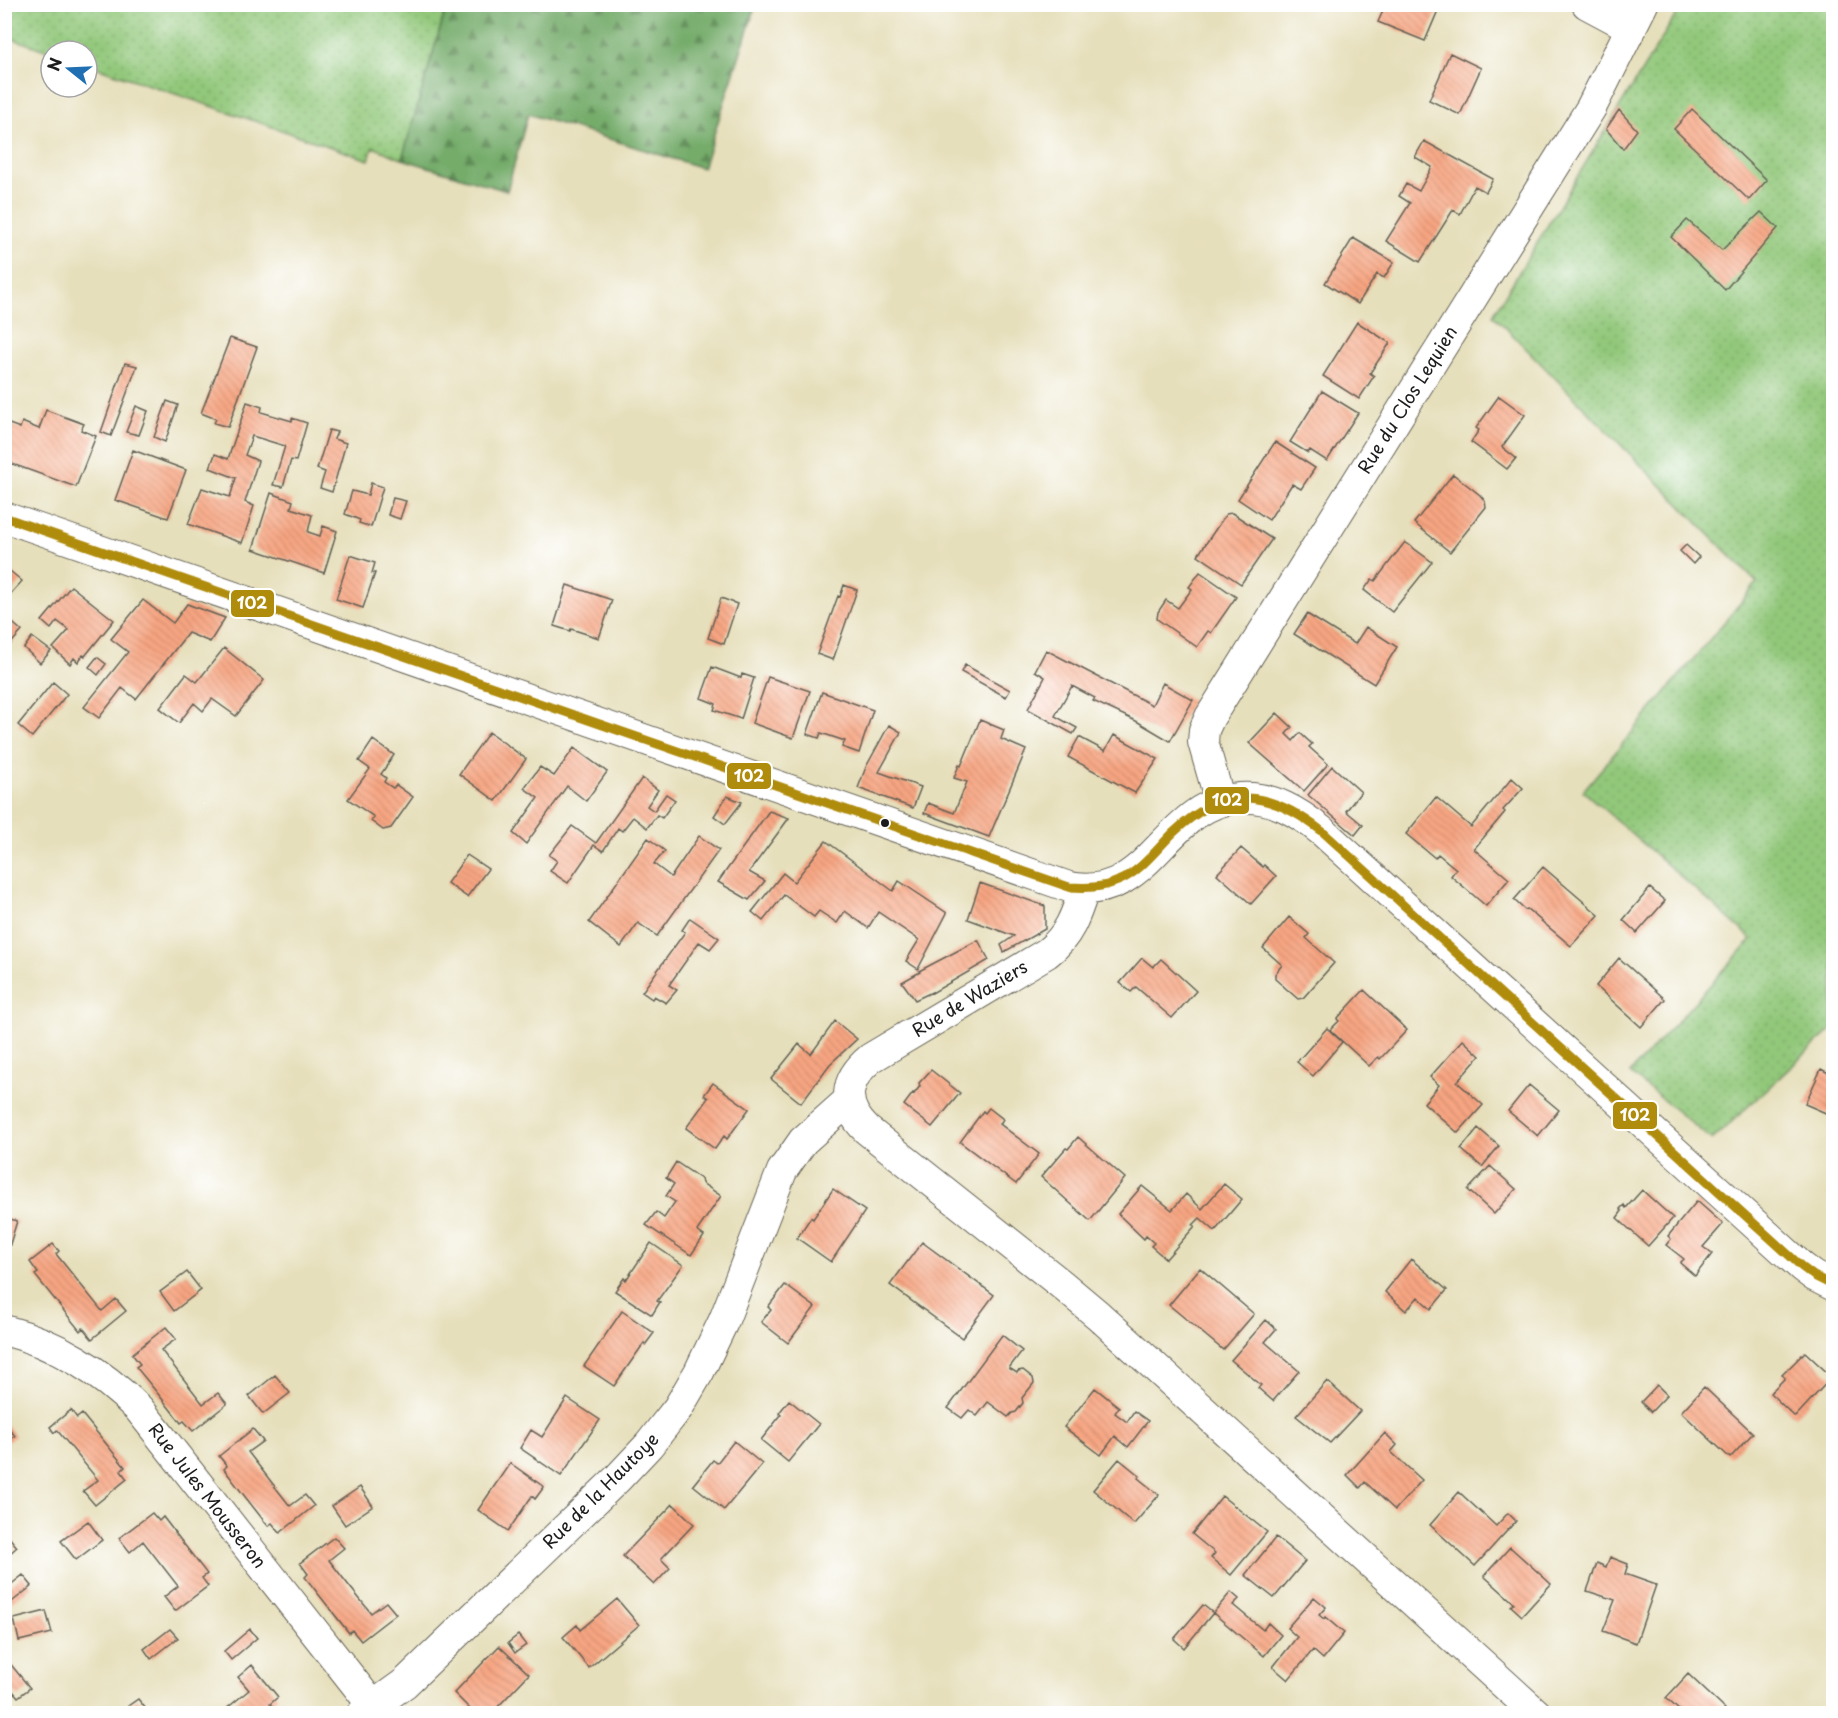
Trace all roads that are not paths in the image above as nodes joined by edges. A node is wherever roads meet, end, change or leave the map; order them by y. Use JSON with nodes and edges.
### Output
{"nodes":[{"id":1,"x":1587,"y":4,"type":"edge"},
{"id":2,"x":1637,"y":16,"type":"edge"},
{"id":3,"x":4,"y":517,"type":"edge"},
{"id":4,"x":1220,"y":801,"type":"junction"},
{"id":5,"x":1084,"y":890,"type":"junction"},
{"id":6,"x":849,"y":1100,"type":"junction"},
{"id":7,"x":1833,"y":1286,"type":"edge"},
{"id":8,"x":4,"y":1330,"type":"edge"},
{"id":9,"x":384,"y":1707,"type":"edge"},
{"id":10,"x":1537,"y":1713,"type":"edge"}],
"edges":[{"from":1,"to":2,"type":"street"},
{"from":2,"to":4,"type":"street","name":"Rue du Clos Lequien"},
{"from":3,"to":5,"type":"street"},
{"from":4,"to":5,"type":"street"},
{"from":4,"to":7,"type":"street"},
{"from":5,"to":6,"type":"street","name":"Rue de Waziers"},
{"from":6,"to":9,"type":"street","name":"Rue de la Hautoye"},
{"from":6,"to":10,"type":"street"},
{"from":8,"to":9,"type":"street","name":"Rue Jules Mousseron"}]}
